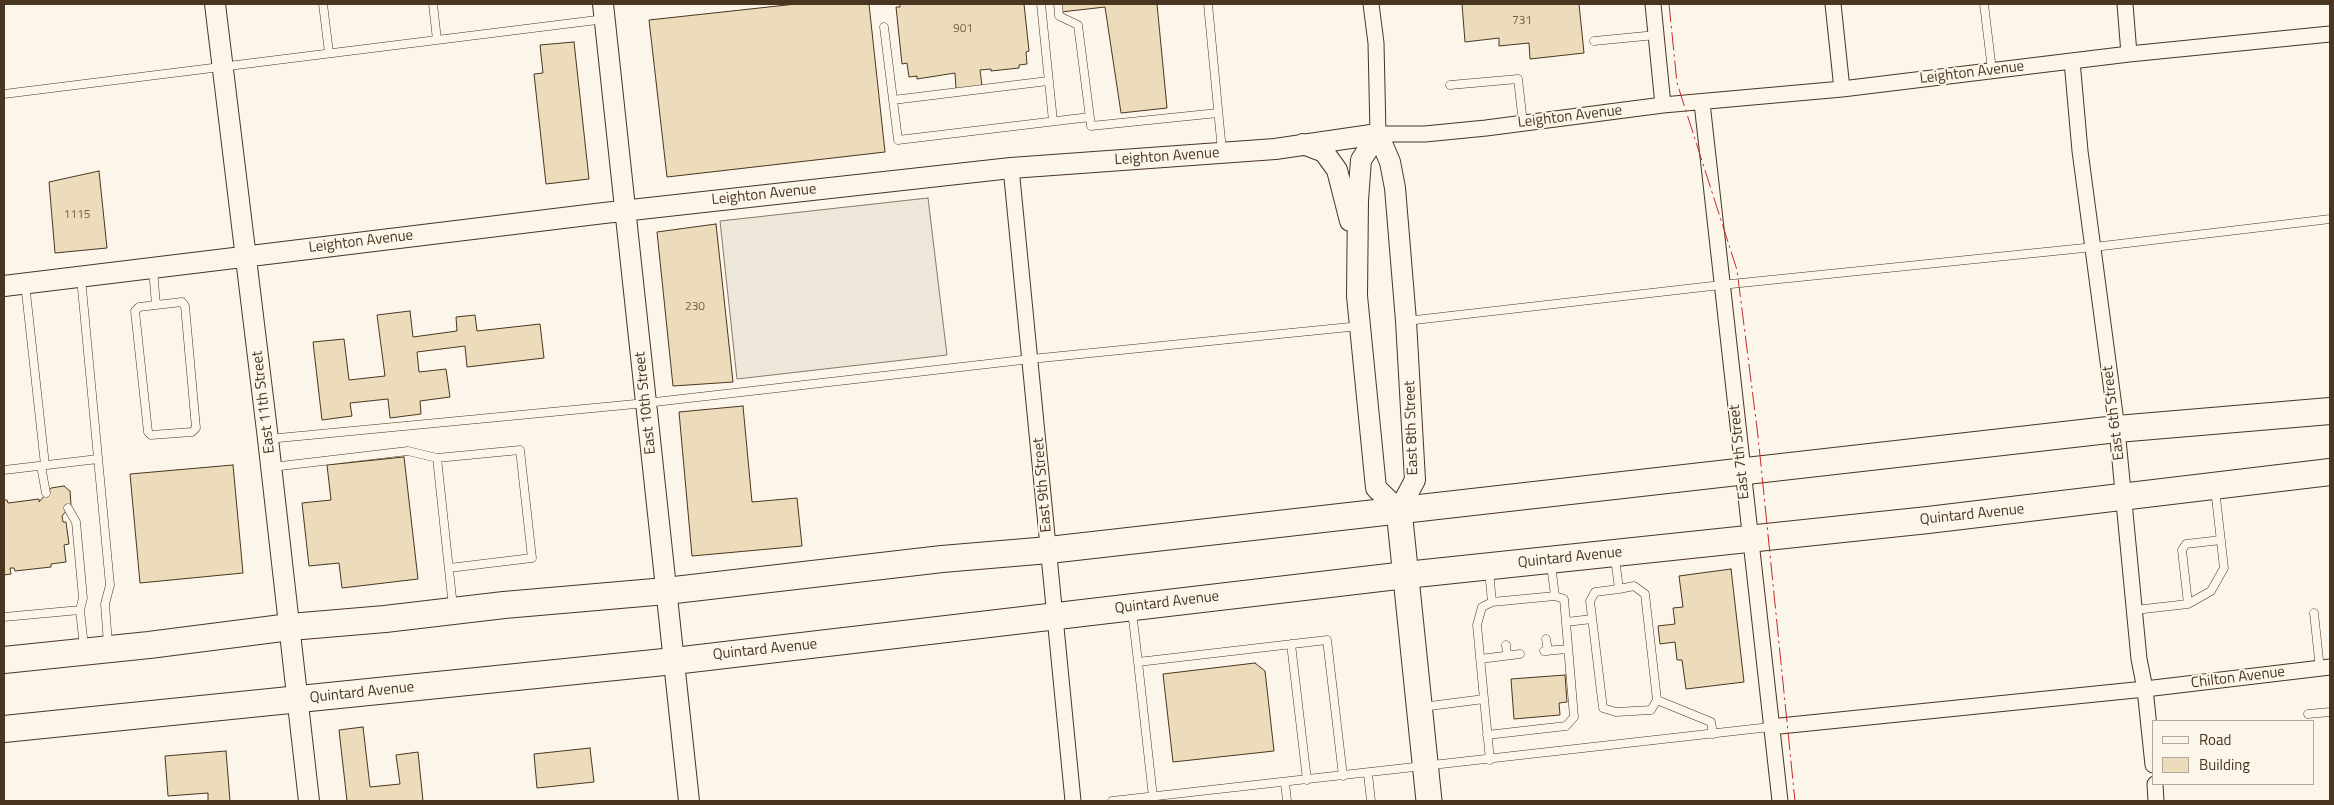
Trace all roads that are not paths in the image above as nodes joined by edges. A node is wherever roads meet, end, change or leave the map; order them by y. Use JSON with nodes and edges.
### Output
{"nodes":[{"id":1,"x":215,"y":4,"type":"edge"},
{"id":2,"x":323,"y":4,"type":"edge"},
{"id":3,"x":433,"y":4,"type":"edge"},
{"id":4,"x":1040,"y":4,"type":"edge"},
{"id":5,"x":1058,"y":4,"type":"edge"},
{"id":6,"x":1208,"y":4,"type":"edge"},
{"id":7,"x":1371,"y":4,"type":"edge"},
{"id":8,"x":1653,"y":4,"type":"edge"},
{"id":9,"x":1833,"y":4,"type":"edge"},
{"id":10,"x":1984,"y":4,"type":"edge"},
{"id":11,"x":2125,"y":4,"type":"edge"},
{"id":12,"x":604,"y":11,"type":"edge"},
{"id":13,"x":884,"y":27,"type":"dead end"},
{"id":14,"x":2330,"y":34,"type":"edge"},
{"id":15,"x":1656,"y":35,"type":"junction"},
{"id":16,"x":437,"y":40,"type":"junction"},
{"id":17,"x":1594,"y":41,"type":"dead end"},
{"id":18,"x":329,"y":53,"type":"junction"},
{"id":19,"x":2129,"y":54,"type":"junction"},
{"id":20,"x":2072,"y":61,"type":"junction"},
{"id":21,"x":222,"y":66,"type":"junction"},
{"id":22,"x":1992,"y":70,"type":"junction"},
{"id":23,"x":1048,"y":81,"type":"junction"},
{"id":24,"x":1450,"y":85,"type":"dead end"},
{"id":25,"x":1842,"y":89,"type":"junction"},
{"id":26,"x":4,"y":94,"type":"edge"},
{"id":27,"x":893,"y":100,"type":"junction"},
{"id":28,"x":1702,"y":102,"type":"junction"},
{"id":29,"x":1663,"y":105,"type":"junction"},
{"id":30,"x":1218,"y":113,"type":"junction"},
{"id":31,"x":1090,"y":117,"type":"junction"},
{"id":32,"x":1053,"y":121,"type":"junction"},
{"id":33,"x":1523,"y":123,"type":"junction"},
{"id":34,"x":1378,"y":134,"type":"junction"},
{"id":35,"x":1302,"y":144,"type":"junction"},
{"id":36,"x":1222,"y":153,"type":"junction"},
{"id":37,"x":1011,"y":168,"type":"junction"},
{"id":38,"x":625,"y":211,"type":"junction"},
{"id":39,"x":2330,"y":219,"type":"edge"},
{"id":40,"x":2094,"y":247,"type":"junction"},
{"id":41,"x":246,"y":256,"type":"junction"},
{"id":42,"x":1358,"y":259,"type":"junction"},
{"id":43,"x":152,"y":267,"type":"junction"},
{"id":44,"x":81,"y":276,"type":"junction"},
{"id":45,"x":25,"y":283,"type":"junction"},
{"id":46,"x":1721,"y":284,"type":"junction"},
{"id":47,"x":4,"y":286,"type":"edge"},
{"id":48,"x":156,"y":305,"type":"junction"},
{"id":49,"x":1406,"y":321,"type":"junction"},
{"id":50,"x":1360,"y":326,"type":"junction"},
{"id":51,"x":1031,"y":359,"type":"junction"},
{"id":52,"x":646,"y":403,"type":"junction"},
{"id":53,"x":2330,"y":411,"type":"edge"},
{"id":54,"x":2117,"y":429,"type":"junction"},
{"id":55,"x":268,"y":439,"type":"junction"},
{"id":56,"x":98,"y":458,"type":"junction"},
{"id":57,"x":437,"y":458,"type":"junction"},
{"id":58,"x":43,"y":465,"type":"junction"},
{"id":59,"x":271,"y":467,"type":"junction"},
{"id":60,"x":4,"y":470,"type":"edge"},
{"id":61,"x":1742,"y":470,"type":"junction"},
{"id":62,"x":2330,"y":472,"type":"edge"},
{"id":63,"x":2215,"y":486,"type":"junction"},
{"id":64,"x":46,"y":493,"type":"dead end"},
{"id":65,"x":2124,"y":497,"type":"junction"},
{"id":66,"x":68,"y":508,"type":"dead end"},
{"id":67,"x":1399,"y":510,"type":"junction"},
{"id":68,"x":1750,"y":537,"type":"junction"},
{"id":69,"x":2221,"y":540,"type":"junction"},
{"id":70,"x":1049,"y":550,"type":"junction"},
{"id":71,"x":1614,"y":554,"type":"junction"},
{"id":72,"x":1550,"y":559,"type":"junction"},
{"id":73,"x":1488,"y":567,"type":"junction"},
{"id":74,"x":449,"y":568,"type":"junction"},
{"id":75,"x":1406,"y":575,"type":"junction"},
{"id":76,"x":1619,"y":588,"type":"junction"},
{"id":77,"x":666,"y":591,"type":"junction"},
{"id":78,"x":1554,"y":596,"type":"junction"},
{"id":79,"x":1492,"y":602,"type":"junction"},
{"id":80,"x":2188,"y":604,"type":"junction"},
{"id":81,"x":1131,"y":607,"type":"junction"},
{"id":82,"x":80,"y":610,"type":"junction"},
{"id":83,"x":2135,"y":610,"type":"junction"},
{"id":84,"x":454,"y":611,"type":"junction"},
{"id":85,"x":2314,"y":613,"type":"dead end"},
{"id":86,"x":1055,"y":615,"type":"junction"},
{"id":87,"x":4,"y":617,"type":"edge"},
{"id":88,"x":1592,"y":619,"type":"junction"},
{"id":89,"x":1566,"y":622,"type":"junction"},
{"id":90,"x":290,"y":627,"type":"junction"},
{"id":91,"x":1546,"y":639,"type":"dead end"},
{"id":92,"x":1291,"y":644,"type":"junction"},
{"id":93,"x":1506,"y":645,"type":"dead end"},
{"id":94,"x":1568,"y":649,"type":"junction"},
{"id":95,"x":96,"y":650,"type":"junction"},
{"id":96,"x":1520,"y":654,"type":"dead end"},
{"id":97,"x":1507,"y":655,"type":"junction"},
{"id":98,"x":1480,"y":658,"type":"junction"},
{"id":99,"x":4,"y":660,"type":"edge"},
{"id":100,"x":674,"y":661,"type":"junction"},
{"id":101,"x":1138,"y":662,"type":"junction"},
{"id":102,"x":2325,"y":668,"type":"edge"},
{"id":103,"x":2145,"y":689,"type":"junction"},
{"id":104,"x":298,"y":699,"type":"junction"},
{"id":105,"x":1484,"y":699,"type":"junction"},
{"id":106,"x":1658,"y":700,"type":"junction"},
{"id":107,"x":1418,"y":707,"type":"junction"},
{"id":108,"x":2330,"y":712,"type":"edge"},
{"id":109,"x":2308,"y":714,"type":"dead end"},
{"id":110,"x":1770,"y":727,"type":"junction"},
{"id":111,"x":4,"y":729,"type":"edge"},
{"id":112,"x":1713,"y":734,"type":"junction"},
{"id":113,"x":1487,"y":735,"type":"junction"},
{"id":114,"x":2152,"y":756,"type":"edge"},
{"id":115,"x":1490,"y":760,"type":"junction"},
{"id":116,"x":1425,"y":768,"type":"junction"},
{"id":117,"x":1368,"y":774,"type":"junction"},
{"id":118,"x":1343,"y":776,"type":"junction"},
{"id":119,"x":1306,"y":780,"type":"junction"},
{"id":120,"x":1285,"y":783,"type":"junction"},
{"id":121,"x":2155,"y":785,"type":"edge"},
{"id":122,"x":1153,"y":797,"type":"junction"},
{"id":123,"x":309,"y":801,"type":"edge"},
{"id":124,"x":689,"y":801,"type":"edge"},
{"id":125,"x":1073,"y":801,"type":"edge"},
{"id":126,"x":1112,"y":801,"type":"edge"},
{"id":127,"x":1287,"y":801,"type":"edge"},
{"id":128,"x":1371,"y":801,"type":"edge"},
{"id":129,"x":1429,"y":801,"type":"edge"},
{"id":130,"x":1780,"y":801,"type":"edge"},
{"id":131,"x":2156,"y":801,"type":"edge"}],
"edges":[{"from":1,"to":21,"type":"street","name":"East 11th Street"},
{"from":2,"to":18,"type":"lane"},
{"from":3,"to":16,"type":"lane"},
{"from":4,"to":23,"type":"lane"},
{"from":5,"to":31,"type":"lane"},
{"from":6,"to":30,"type":"lane"},
{"from":7,"to":34,"type":"street","name":"East 8th Street"},
{"from":8,"to":15,"type":"street"},
{"from":9,"to":25,"type":"street"},
{"from":10,"to":22,"type":"lane"},
{"from":11,"to":19,"type":"street"},
{"from":12,"to":16,"type":"lane"},
{"from":12,"to":38,"type":"street","name":"East 10th Street"},
{"from":13,"to":27,"type":"lane"},
{"from":14,"to":19,"type":"street","name":"Leighton Avenue"},
{"from":15,"to":17,"type":"lane"},
{"from":15,"to":29,"type":"street"},
{"from":16,"to":18,"type":"lane"},
{"from":18,"to":21,"type":"lane"},
{"from":19,"to":20,"type":"street","name":"Leighton Avenue"},
{"from":20,"to":22,"type":"street","name":"Leighton Avenue"},
{"from":20,"to":40,"type":"street","name":"East 6th Street"},
{"from":21,"to":26,"type":"lane"},
{"from":21,"to":41,"type":"street","name":"East 11th Street"},
{"from":22,"to":25,"type":"street","name":"Leighton Avenue"},
{"from":23,"to":27,"type":"lane"},
{"from":23,"to":32,"type":"lane"},
{"from":24,"to":33,"type":"lane"},
{"from":25,"to":28,"type":"street","name":"Leighton Avenue"},
{"from":27,"to":32,"type":"lane"},
{"from":28,"to":29,"type":"street","name":"Leighton Avenue"},
{"from":28,"to":46,"type":"street","name":"East 7th Street"},
{"from":29,"to":33,"type":"street","name":"Leighton Avenue"},
{"from":30,"to":31,"type":"lane"},
{"from":30,"to":36,"type":"lane"},
{"from":31,"to":32,"type":"lane"},
{"from":33,"to":34,"type":"street","name":"Leighton Avenue"},
{"from":34,"to":35,"type":"street","name":"Leighton Avenue"},
{"from":34,"to":42,"type":"street"},
{"from":34,"to":49,"type":"street","name":"East 8th Street"},
{"from":35,"to":36,"type":"street","name":"Leighton Avenue"},
{"from":35,"to":42,"type":"street"},
{"from":36,"to":37,"type":"street","name":"Leighton Avenue"},
{"from":37,"to":38,"type":"street","name":"Leighton Avenue"},
{"from":37,"to":51,"type":"street","name":"East 9th Street"},
{"from":38,"to":41,"type":"street","name":"Leighton Avenue"},
{"from":38,"to":52,"type":"street","name":"East 10th Street"},
{"from":39,"to":40,"type":"lane"},
{"from":40,"to":46,"type":"lane"},
{"from":40,"to":54,"type":"street","name":"East 6th Street"},
{"from":41,"to":43,"type":"street","name":"Leighton Avenue"},
{"from":41,"to":55,"type":"street","name":"East 11th Street"},
{"from":42,"to":50,"type":"street"},
{"from":43,"to":44,"type":"street","name":"Leighton Avenue"},
{"from":43,"to":48,"type":"lane"},
{"from":44,"to":45,"type":"street","name":"Leighton Avenue"},
{"from":44,"to":56,"type":"lane"},
{"from":45,"to":47,"type":"street","name":"Leighton Avenue"},
{"from":45,"to":58,"type":"lane"},
{"from":46,"to":49,"type":"lane"},
{"from":46,"to":61,"type":"street","name":"East 7th Street"},
{"from":48,"to":48,"type":"lane"},
{"from":49,"to":67,"type":"street","name":"East 8th Street"},
{"from":50,"to":51,"type":"lane"},
{"from":50,"to":67,"type":"street"},
{"from":51,"to":52,"type":"lane"},
{"from":51,"to":70,"type":"street","name":"East 9th Street"},
{"from":52,"to":55,"type":"lane"},
{"from":52,"to":77,"type":"street","name":"East 10th Street"},
{"from":53,"to":54,"type":"highway"},
{"from":54,"to":61,"type":"highway"},
{"from":54,"to":65,"type":"street","name":"East 6th Street"},
{"from":55,"to":59,"type":"street","name":"East 11th Street"},
{"from":56,"to":58,"type":"lane"},
{"from":56,"to":95,"type":"lane"},
{"from":57,"to":59,"type":"lane"},
{"from":57,"to":74,"type":"lane"},
{"from":57,"to":74,"type":"lane"},
{"from":58,"to":60,"type":"lane"},
{"from":58,"to":64,"type":"lane"},
{"from":59,"to":90,"type":"street","name":"East 11th Street"},
{"from":61,"to":67,"type":"highway"},
{"from":61,"to":68,"type":"street","name":"East 7th Street"},
{"from":62,"to":63,"type":"highway","name":"Quintard Avenue"},
{"from":63,"to":65,"type":"highway","name":"Quintard Avenue"},
{"from":63,"to":69,"type":"lane"},
{"from":65,"to":68,"type":"highway","name":"Quintard Avenue"},
{"from":65,"to":83,"type":"street","name":"East 6th Street"},
{"from":66,"to":82,"type":"lane"},
{"from":67,"to":70,"type":"highway"},
{"from":67,"to":75,"type":"main road"},
{"from":68,"to":71,"type":"highway","name":"Quintard Avenue"},
{"from":68,"to":110,"type":"street","name":"East 7th Street"},
{"from":69,"to":80,"type":"lane"},
{"from":69,"to":80,"type":"lane"},
{"from":70,"to":77,"type":"highway"},
{"from":70,"to":86,"type":"street","name":"East 9th Street"},
{"from":71,"to":72,"type":"highway","name":"Quintard Avenue"},
{"from":71,"to":76,"type":"lane"},
{"from":72,"to":73,"type":"highway","name":"Quintard Avenue"},
{"from":72,"to":78,"type":"lane"},
{"from":73,"to":75,"type":"highway","name":"Quintard Avenue"},
{"from":73,"to":79,"type":"lane"},
{"from":74,"to":84,"type":"lane"},
{"from":75,"to":81,"type":"highway","name":"Quintard Avenue"},
{"from":75,"to":107,"type":"main road"},
{"from":76,"to":88,"type":"lane"},
{"from":76,"to":106,"type":"lane"},
{"from":77,"to":84,"type":"highway"},
{"from":77,"to":100,"type":"street","name":"East 10th Street"},
{"from":78,"to":79,"type":"lane"},
{"from":78,"to":89,"type":"lane"},
{"from":79,"to":98,"type":"lane"},
{"from":80,"to":83,"type":"lane"},
{"from":81,"to":86,"type":"highway","name":"Quintard Avenue"},
{"from":81,"to":101,"type":"lane"},
{"from":82,"to":87,"type":"lane"},
{"from":82,"to":95,"type":"lane"},
{"from":83,"to":103,"type":"street","name":"East 6th Street"},
{"from":84,"to":90,"type":"highway"},
{"from":85,"to":102,"type":"lane"},
{"from":86,"to":100,"type":"highway","name":"Quintard Avenue"},
{"from":86,"to":125,"type":"street","name":"East 9th Street"},
{"from":88,"to":89,"type":"lane"},
{"from":88,"to":106,"type":"lane"},
{"from":89,"to":94,"type":"lane"},
{"from":90,"to":95,"type":"highway"},
{"from":90,"to":104,"type":"street","name":"East 11th Street"},
{"from":91,"to":94,"type":"lane"},
{"from":92,"to":101,"type":"lane"},
{"from":92,"to":118,"type":"lane"},
{"from":92,"to":119,"type":"lane"},
{"from":93,"to":97,"type":"lane"},
{"from":94,"to":113,"type":"lane"},
{"from":95,"to":99,"type":"highway"},
{"from":96,"to":97,"type":"lane"},
{"from":97,"to":98,"type":"lane"},
{"from":98,"to":105,"type":"lane"},
{"from":100,"to":104,"type":"highway","name":"Quintard Avenue"},
{"from":100,"to":124,"type":"street","name":"East 10th Street"},
{"from":101,"to":122,"type":"lane"},
{"from":102,"to":103,"type":"street","name":"Chilton Avenue"},
{"from":103,"to":110,"type":"street","name":"Chilton Avenue"},
{"from":103,"to":114,"type":"street","name":"East 6th Street"},
{"from":104,"to":111,"type":"highway","name":"Quintard Avenue"},
{"from":104,"to":123,"type":"street","name":"East 11th Street"},
{"from":105,"to":107,"type":"lane"},
{"from":105,"to":113,"type":"lane"},
{"from":106,"to":112,"type":"lane"},
{"from":107,"to":116,"type":"main road"},
{"from":108,"to":109,"type":"lane"},
{"from":110,"to":112,"type":"lane"},
{"from":110,"to":130,"type":"street","name":"East 7th Street"},
{"from":112,"to":115,"type":"lane"},
{"from":113,"to":115,"type":"lane"},
{"from":115,"to":116,"type":"lane"},
{"from":116,"to":117,"type":"lane"},
{"from":116,"to":129,"type":"main road"},
{"from":117,"to":118,"type":"lane"},
{"from":117,"to":128,"type":"lane"},
{"from":118,"to":119,"type":"lane"},
{"from":119,"to":120,"type":"lane"},
{"from":120,"to":122,"type":"lane"},
{"from":120,"to":127,"type":"lane"},
{"from":121,"to":131,"type":"street"},
{"from":122,"to":126,"type":"lane"}]}
